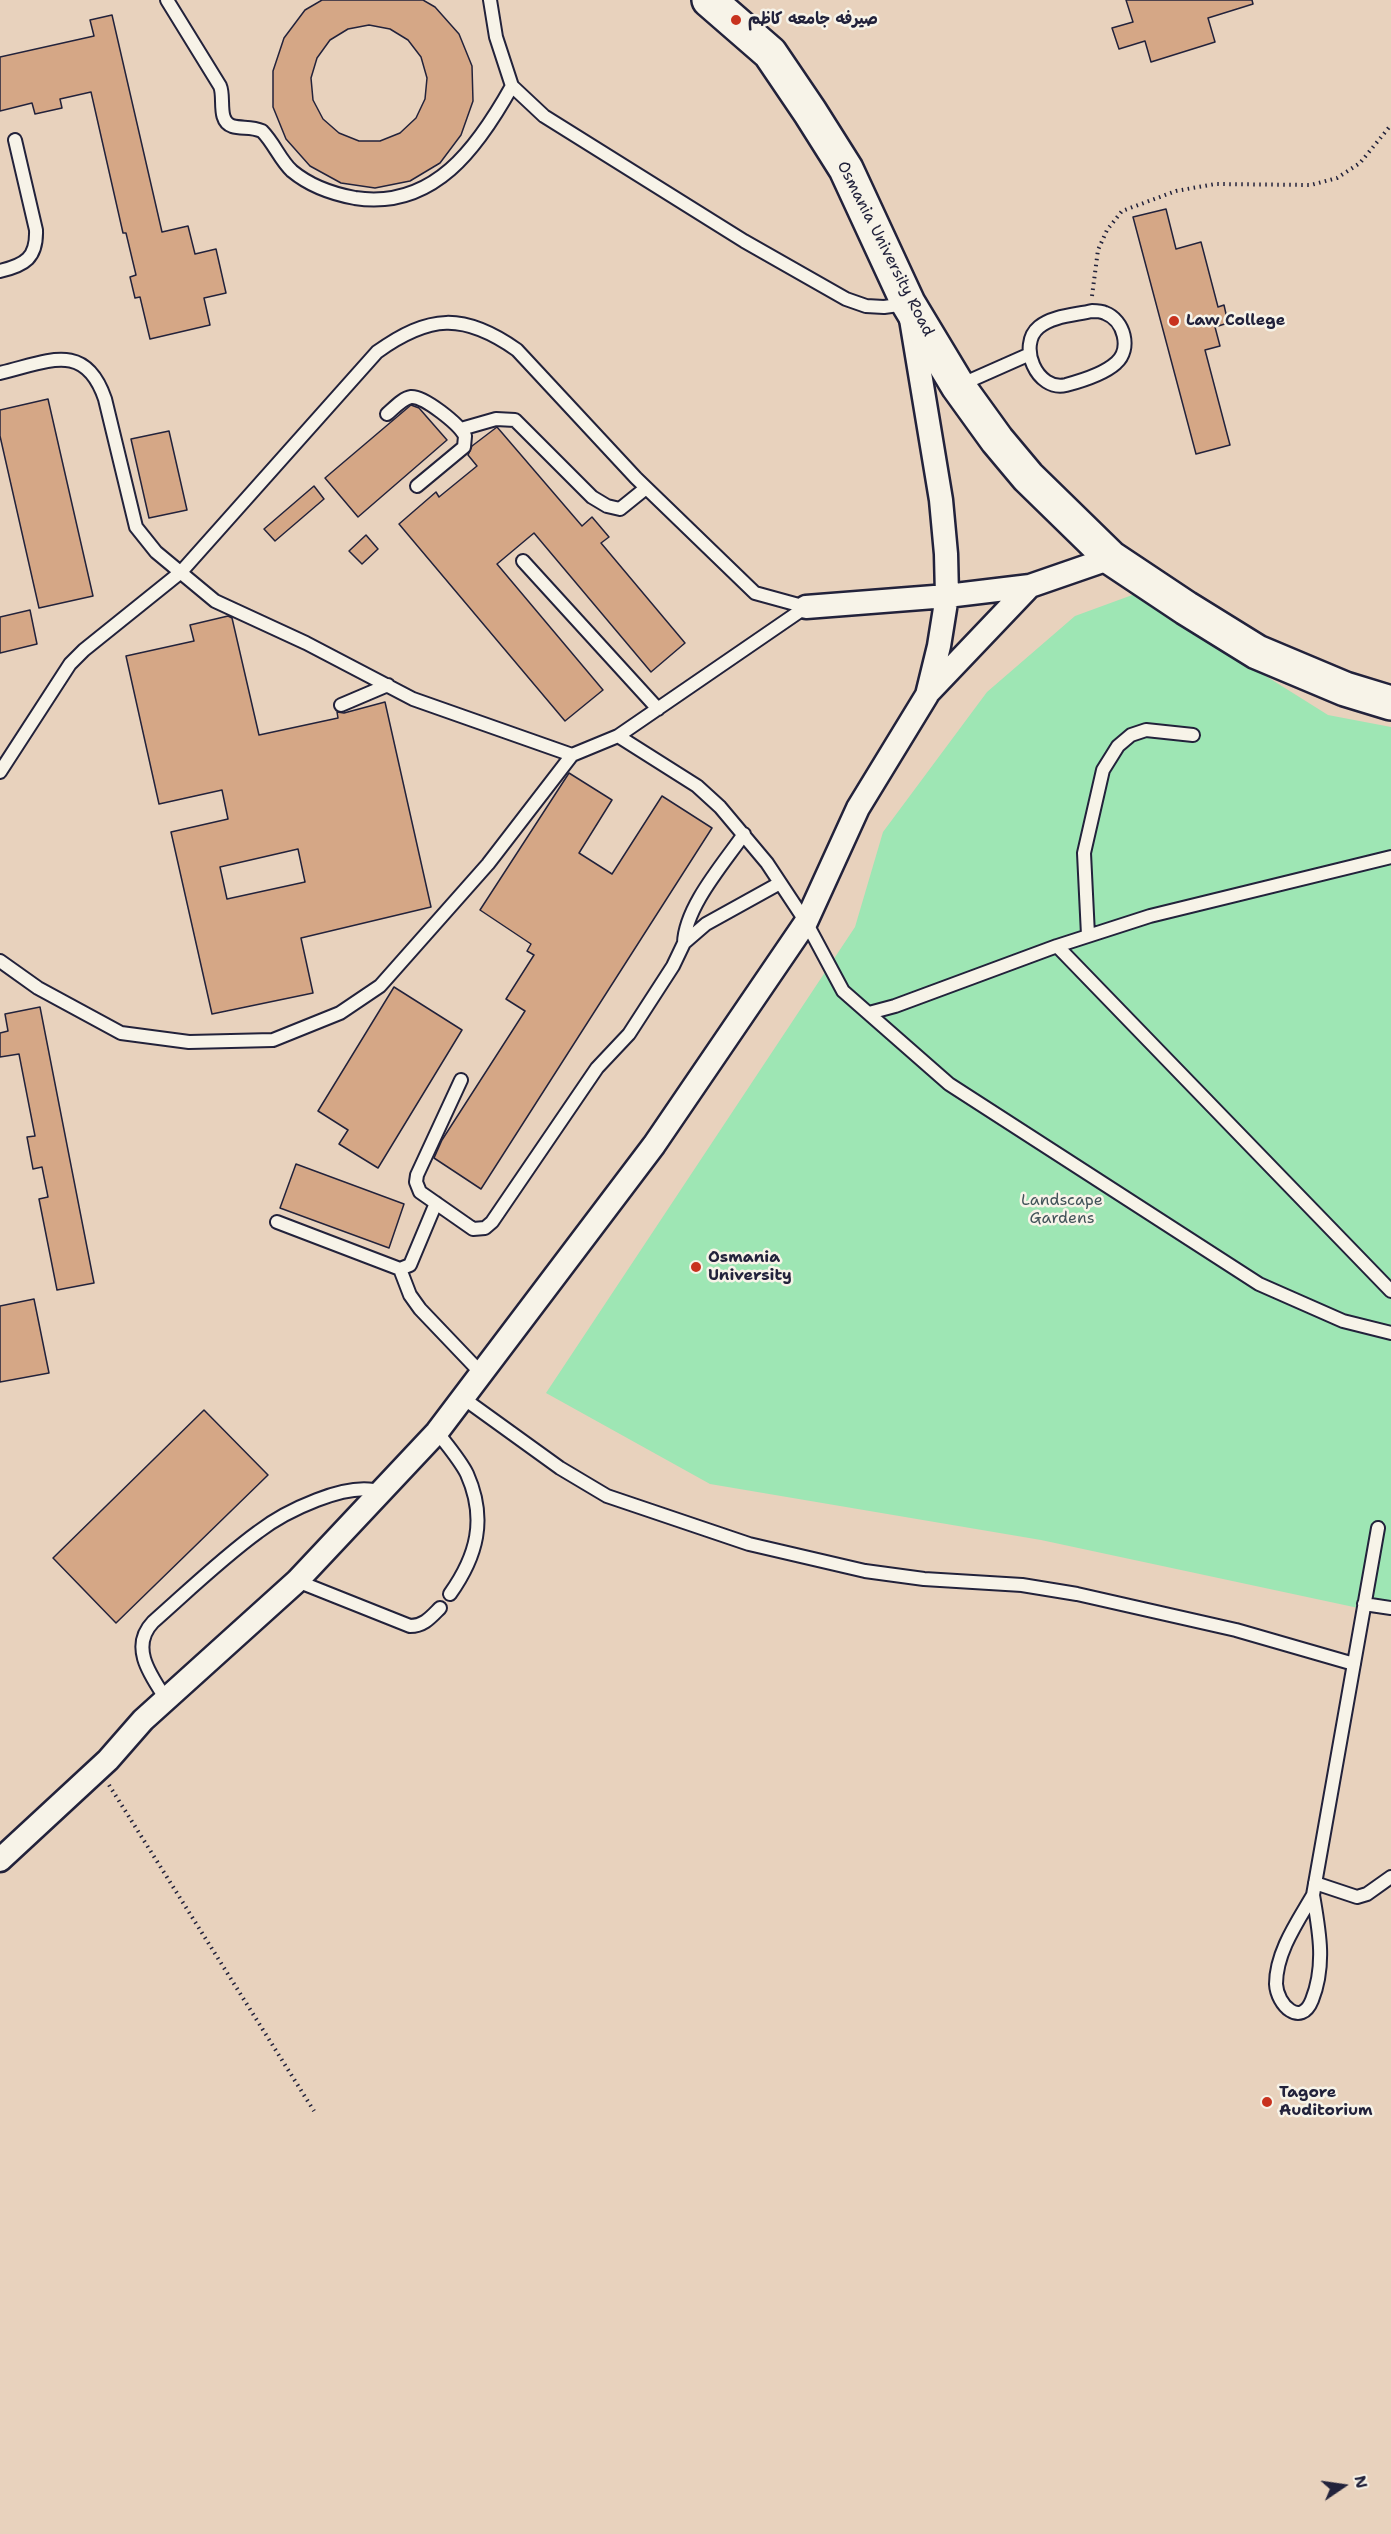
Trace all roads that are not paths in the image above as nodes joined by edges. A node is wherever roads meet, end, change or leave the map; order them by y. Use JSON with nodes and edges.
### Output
{"nodes":[{"id":1,"x":167,"y":0,"type":"edge"},
{"id":2,"x":490,"y":0,"type":"edge"},
{"id":3,"x":710,"y":0,"type":"edge"},
{"id":4,"x":512,"y":86,"type":"junction"},
{"id":5,"x":15,"y":140,"type":"dead end"},
{"id":6,"x":0,"y":271,"type":"edge"},
{"id":7,"x":909,"y":303,"type":"junction"},
{"id":8,"x":1030,"y":354,"type":"junction"},
{"id":9,"x":0,"y":373,"type":"edge"},
{"id":10,"x":957,"y":386,"type":"junction"},
{"id":11,"x":387,"y":414,"type":"dead end"},
{"id":12,"x":461,"y":429,"type":"junction"},
{"id":13,"x":417,"y":486,"type":"dead end"},
{"id":14,"x":646,"y":488,"type":"junction"},
{"id":15,"x":1111,"y":558,"type":"junction"},
{"id":16,"x":523,"y":561,"type":"dead end"},
{"id":17,"x":181,"y":572,"type":"junction"},
{"id":18,"x":1030,"y":586,"type":"junction"},
{"id":19,"x":947,"y":596,"type":"junction"},
{"id":20,"x":806,"y":607,"type":"junction"},
{"id":21,"x":388,"y":685,"type":"junction"},
{"id":22,"x":927,"y":694,"type":"junction"},
{"id":23,"x":1391,"y":703,"type":"edge"},
{"id":24,"x":341,"y":705,"type":"dead end"},
{"id":25,"x":658,"y":709,"type":"junction"},
{"id":26,"x":1193,"y":735,"type":"dead end"},
{"id":27,"x":618,"y":736,"type":"junction"},
{"id":28,"x":572,"y":755,"type":"junction"},
{"id":29,"x":0,"y":772,"type":"edge"},
{"id":30,"x":744,"y":834,"type":"junction"},
{"id":31,"x":1391,"y":857,"type":"edge"},
{"id":32,"x":780,"y":883,"type":"junction"},
{"id":33,"x":806,"y":922,"type":"junction"},
{"id":34,"x":1089,"y":935,"type":"junction"},
{"id":35,"x":684,"y":943,"type":"junction"},
{"id":36,"x":1057,"y":946,"type":"junction"},
{"id":37,"x":0,"y":961,"type":"edge"},
{"id":38,"x":869,"y":1014,"type":"junction"},
{"id":39,"x":461,"y":1080,"type":"dead end"},
{"id":40,"x":436,"y":1203,"type":"junction"},
{"id":41,"x":277,"y":1222,"type":"dead end"},
{"id":42,"x":400,"y":1269,"type":"junction"},
{"id":43,"x":1391,"y":1291,"type":"edge"},
{"id":44,"x":1391,"y":1333,"type":"edge"},
{"id":45,"x":482,"y":1374,"type":"junction"},
{"id":46,"x":464,"y":1398,"type":"junction"},
{"id":47,"x":437,"y":1432,"type":"junction"},
{"id":48,"x":381,"y":1492,"type":"junction"},
{"id":49,"x":1378,"y":1528,"type":"dead end"},
{"id":50,"x":297,"y":1581,"type":"junction"},
{"id":51,"x":450,"y":1594,"type":"dead end"},
{"id":52,"x":1364,"y":1604,"type":"junction"},
{"id":53,"x":441,"y":1608,"type":"dead end"},
{"id":54,"x":1391,"y":1608,"type":"edge"},
{"id":55,"x":1354,"y":1664,"type":"junction"},
{"id":56,"x":166,"y":1699,"type":"junction"},
{"id":57,"x":0,"y":1860,"type":"edge"},
{"id":58,"x":1391,"y":1877,"type":"edge"},
{"id":59,"x":1314,"y":1889,"type":"junction"}],
"edges":[{"from":1,"to":4,"type":"lane"},
{"from":2,"to":4,"type":"lane"},
{"from":3,"to":7,"type":"main road","name":"Osmania University Road"},
{"from":4,"to":7,"type":"lane"},
{"from":5,"to":6,"type":"lane"},
{"from":7,"to":10,"type":"main road","name":"Osmania University Road"},
{"from":7,"to":19,"type":"street"},
{"from":8,"to":8,"type":"lane"},
{"from":8,"to":10,"type":"lane"},
{"from":9,"to":17,"type":"lane"},
{"from":10,"to":15,"type":"main road","name":"Osmania University Road"},
{"from":11,"to":12,"type":"lane"},
{"from":12,"to":13,"type":"lane"},
{"from":12,"to":14,"type":"lane"},
{"from":14,"to":17,"type":"lane"},
{"from":14,"to":20,"type":"lane"},
{"from":15,"to":18,"type":"street"},
{"from":15,"to":23,"type":"main road","name":"Osmania University Road"},
{"from":16,"to":25,"type":"lane"},
{"from":17,"to":21,"type":"lane"},
{"from":17,"to":29,"type":"lane"},
{"from":18,"to":19,"type":"street"},
{"from":18,"to":22,"type":"street"},
{"from":19,"to":20,"type":"street"},
{"from":19,"to":22,"type":"street"},
{"from":20,"to":25,"type":"lane"},
{"from":21,"to":24,"type":"lane"},
{"from":21,"to":28,"type":"lane"},
{"from":22,"to":33,"type":"street"},
{"from":25,"to":27,"type":"lane"},
{"from":26,"to":34,"type":"lane"},
{"from":27,"to":28,"type":"lane"},
{"from":27,"to":30,"type":"lane"},
{"from":28,"to":37,"type":"lane"},
{"from":30,"to":32,"type":"lane"},
{"from":30,"to":35,"type":"lane"},
{"from":31,"to":34,"type":"lane"},
{"from":32,"to":33,"type":"lane"},
{"from":32,"to":35,"type":"lane"},
{"from":33,"to":38,"type":"lane"},
{"from":33,"to":45,"type":"street"},
{"from":34,"to":36,"type":"lane"},
{"from":35,"to":40,"type":"lane"},
{"from":36,"to":38,"type":"lane"},
{"from":36,"to":43,"type":"lane"},
{"from":38,"to":44,"type":"lane"},
{"from":39,"to":40,"type":"lane"},
{"from":40,"to":42,"type":"lane"},
{"from":41,"to":42,"type":"lane"},
{"from":42,"to":45,"type":"lane"},
{"from":45,"to":46,"type":"street"},
{"from":46,"to":47,"type":"street"},
{"from":46,"to":55,"type":"lane"},
{"from":47,"to":48,"type":"street"},
{"from":47,"to":51,"type":"lane"},
{"from":48,"to":50,"type":"street"},
{"from":48,"to":56,"type":"lane"},
{"from":49,"to":52,"type":"lane"},
{"from":50,"to":53,"type":"lane"},
{"from":50,"to":56,"type":"street"},
{"from":52,"to":54,"type":"lane"},
{"from":52,"to":55,"type":"lane"},
{"from":55,"to":59,"type":"lane"},
{"from":56,"to":57,"type":"street"},
{"from":58,"to":59,"type":"lane"},
{"from":59,"to":59,"type":"lane"}]}
